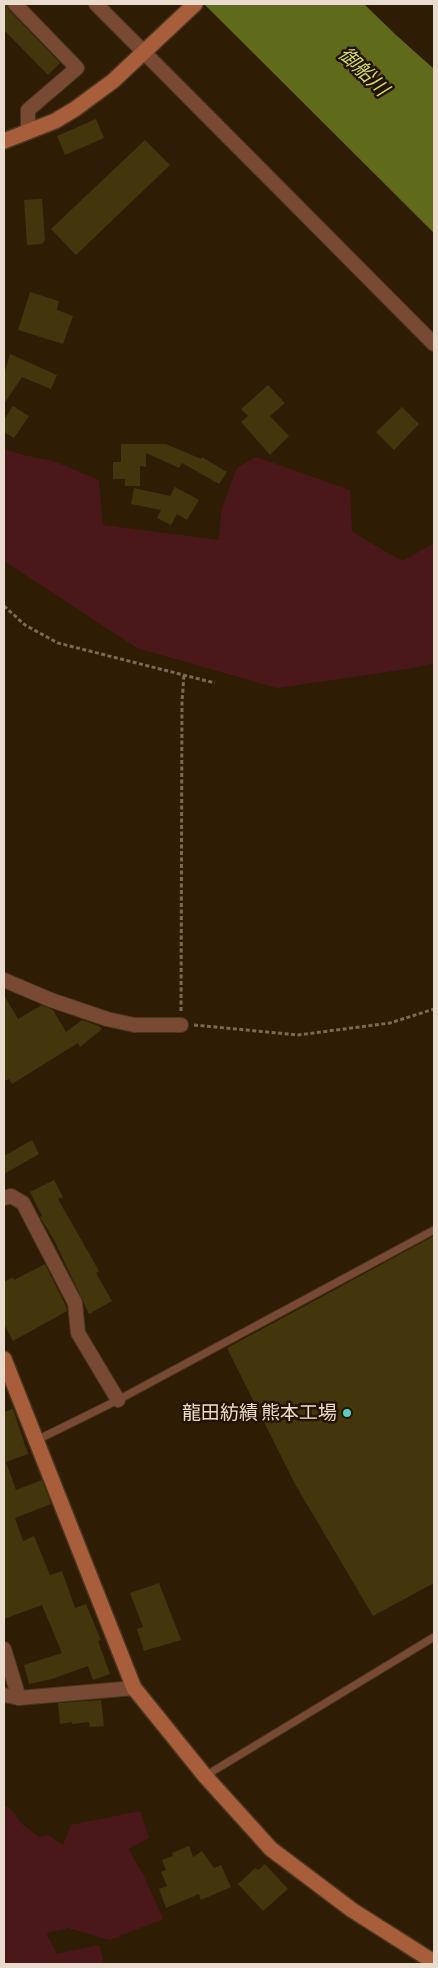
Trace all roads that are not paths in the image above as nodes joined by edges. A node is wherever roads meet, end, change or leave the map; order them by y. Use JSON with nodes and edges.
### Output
{"nodes":[{"id":1,"x":15,"y":4,"type":"edge"},
{"id":2,"x":96,"y":4,"type":"edge"},
{"id":3,"x":195,"y":4,"type":"edge"},
{"id":4,"x":145,"y":53,"type":"junction"},
{"id":5,"x":28,"y":132,"type":"junction"},
{"id":6,"x":4,"y":141,"type":"edge"},
{"id":7,"x":434,"y":344,"type":"edge"},
{"id":8,"x":4,"y":980,"type":"edge"},
{"id":9,"x":181,"y":1025,"type":"road end"},
{"id":10,"x":4,"y":1198,"type":"edge"},
{"id":11,"x":434,"y":1230,"type":"edge"},
{"id":12,"x":4,"y":1359,"type":"edge"},
{"id":13,"x":118,"y":1400,"type":"junction"},
{"id":14,"x":35,"y":1441,"type":"junction"},
{"id":15,"x":434,"y":1637,"type":"edge"},
{"id":16,"x":4,"y":1649,"type":"edge"},
{"id":17,"x":134,"y":1688,"type":"junction"},
{"id":18,"x":4,"y":1694,"type":"edge"},
{"id":19,"x":19,"y":1698,"type":"junction"},
{"id":20,"x":205,"y":1776,"type":"junction"},
{"id":21,"x":434,"y":1962,"type":"edge"}],
"edges":[{"from":1,"to":5,"type":"street"},
{"from":2,"to":4,"type":"street"},
{"from":3,"to":4,"type":"street"},
{"from":4,"to":5,"type":"street"},
{"from":4,"to":7,"type":"street"},
{"from":5,"to":6,"type":"street"},
{"from":8,"to":9,"type":"street"},
{"from":10,"to":13,"type":"street"},
{"from":11,"to":13,"type":"lane"},
{"from":12,"to":14,"type":"street"},
{"from":13,"to":14,"type":"lane"},
{"from":14,"to":17,"type":"street"},
{"from":15,"to":20,"type":"lane"},
{"from":16,"to":19,"type":"street"},
{"from":17,"to":19,"type":"street"},
{"from":17,"to":20,"type":"street"},
{"from":18,"to":19,"type":"street"},
{"from":20,"to":21,"type":"street"}]}
